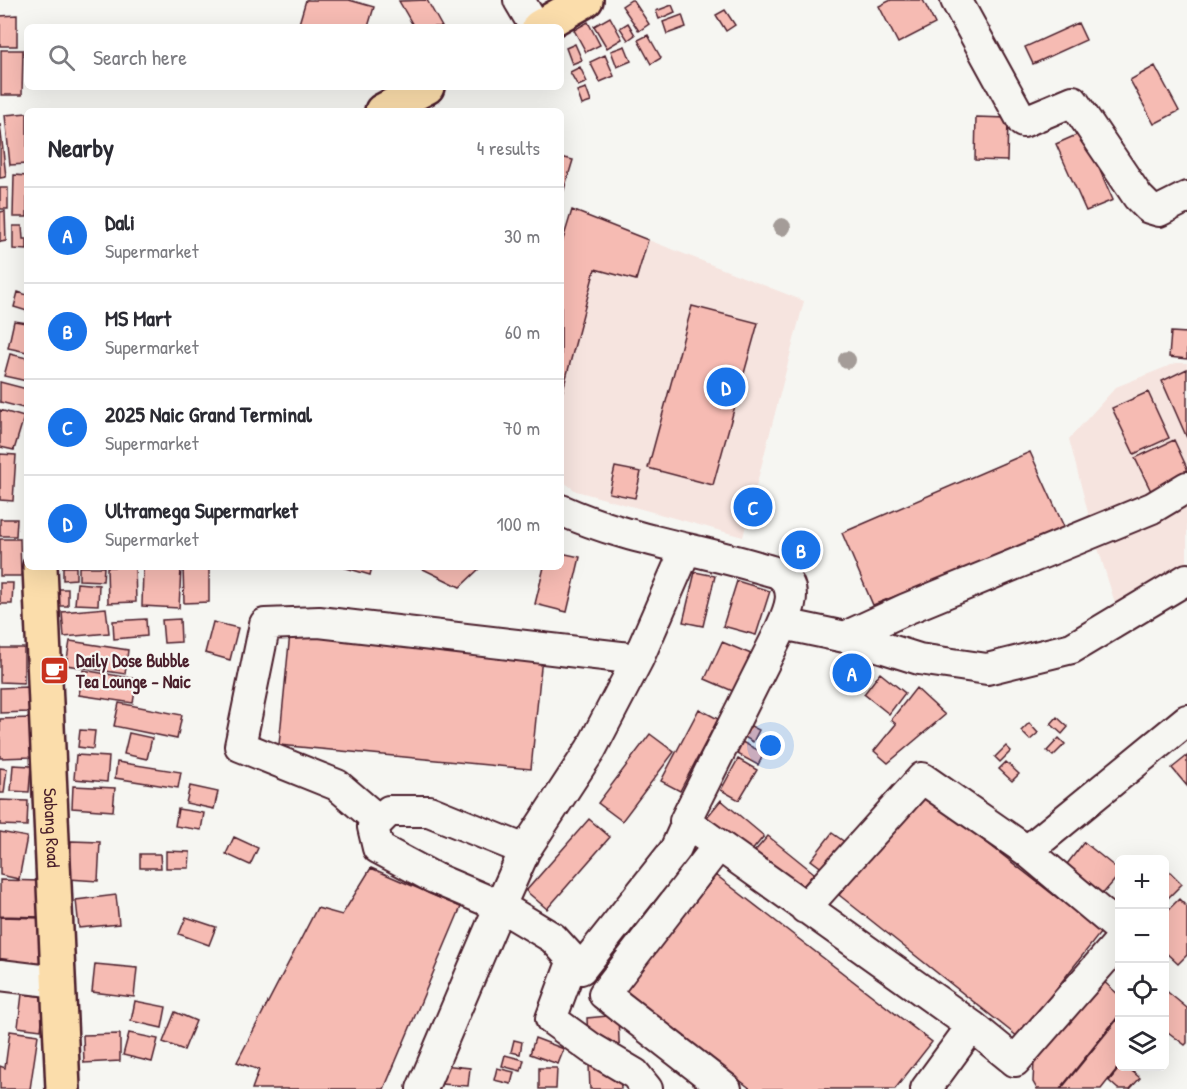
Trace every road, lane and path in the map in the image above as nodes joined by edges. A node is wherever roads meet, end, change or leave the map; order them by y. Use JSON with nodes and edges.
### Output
{"nodes":[{"id":1,"x":519,"y":0,"type":"edge"},
{"id":2,"x":586,"y":0,"type":"edge"},
{"id":3,"x":957,"y":0,"type":"edge"},
{"id":4,"x":535,"y":24,"type":"edge"},
{"id":5,"x":542,"y":24,"type":"edge"},
{"id":6,"x":421,"y":90,"type":"edge"},
{"id":7,"x":388,"y":108,"type":"edge"},
{"id":8,"x":1186,"y":201,"type":"edge"},
{"id":9,"x":1187,"y":487,"type":"edge"},
{"id":10,"x":564,"y":511,"type":"edge"},
{"id":11,"x":686,"y":549,"type":"junction"},
{"id":12,"x":40,"y":570,"type":"edge"},
{"id":13,"x":1187,"y":579,"type":"edge"},
{"id":14,"x":783,"y":624,"type":"junction"},
{"id":15,"x":846,"y":636,"type":"junction"},
{"id":16,"x":638,"y":659,"type":"junction"},
{"id":17,"x":1187,"y":720,"type":"edge"},
{"id":18,"x":379,"y":821,"type":"junction"},
{"id":19,"x":687,"y":823,"type":"junction"},
{"id":20,"x":718,"y":846,"type":"junction"},
{"id":21,"x":525,"y":850,"type":"junction"},
{"id":22,"x":1027,"y":851,"type":"junction"},
{"id":23,"x":500,"y":906,"type":"junction"},
{"id":24,"x":805,"y":908,"type":"junction"},
{"id":25,"x":1115,"y":926,"type":"edge"},
{"id":26,"x":1115,"y":946,"type":"edge"},
{"id":27,"x":574,"y":961,"type":"junction"},
{"id":28,"x":0,"y":975,"type":"edge"},
{"id":29,"x":58,"y":982,"type":"junction"},
{"id":30,"x":604,"y":994,"type":"junction"},
{"id":31,"x":972,"y":1026,"type":"junction"},
{"id":32,"x":63,"y":1089,"type":"edge"},
{"id":33,"x":422,"y":1089,"type":"edge"},
{"id":34,"x":647,"y":1089,"type":"edge"},
{"id":35,"x":726,"y":1089,"type":"edge"},
{"id":36,"x":926,"y":1089,"type":"edge"}],
"edges":[{"from":1,"to":4,"type":"street"},
{"from":2,"to":5,"type":"main road"},
{"from":3,"to":8,"type":"street"},
{"from":6,"to":7,"type":"main road"},
{"from":9,"to":15,"type":"street"},
{"from":10,"to":11,"type":"street"},
{"from":11,"to":14,"type":"street"},
{"from":11,"to":16,"type":"street"},
{"from":12,"to":29,"type":"main road","name":"Sabang Road"},
{"from":13,"to":15,"type":"street"},
{"from":14,"to":15,"type":"street"},
{"from":14,"to":19,"type":"street"},
{"from":16,"to":18,"type":"street"},
{"from":16,"to":21,"type":"street"},
{"from":17,"to":22,"type":"street"},
{"from":18,"to":21,"type":"street"},
{"from":18,"to":23,"type":"street"},
{"from":19,"to":20,"type":"street"},
{"from":19,"to":27,"type":"street"},
{"from":20,"to":24,"type":"street"},
{"from":20,"to":30,"type":"street"},
{"from":21,"to":23,"type":"street"},
{"from":22,"to":24,"type":"street"},
{"from":22,"to":25,"type":"street"},
{"from":23,"to":27,"type":"street"},
{"from":23,"to":33,"type":"street"},
{"from":24,"to":31,"type":"street"},
{"from":26,"to":31,"type":"street"},
{"from":27,"to":30,"type":"street"},
{"from":27,"to":34,"type":"street"},
{"from":28,"to":29,"type":"street"},
{"from":29,"to":32,"type":"main road","name":"Sabang Road"},
{"from":30,"to":35,"type":"street"},
{"from":31,"to":36,"type":"street"}]}
